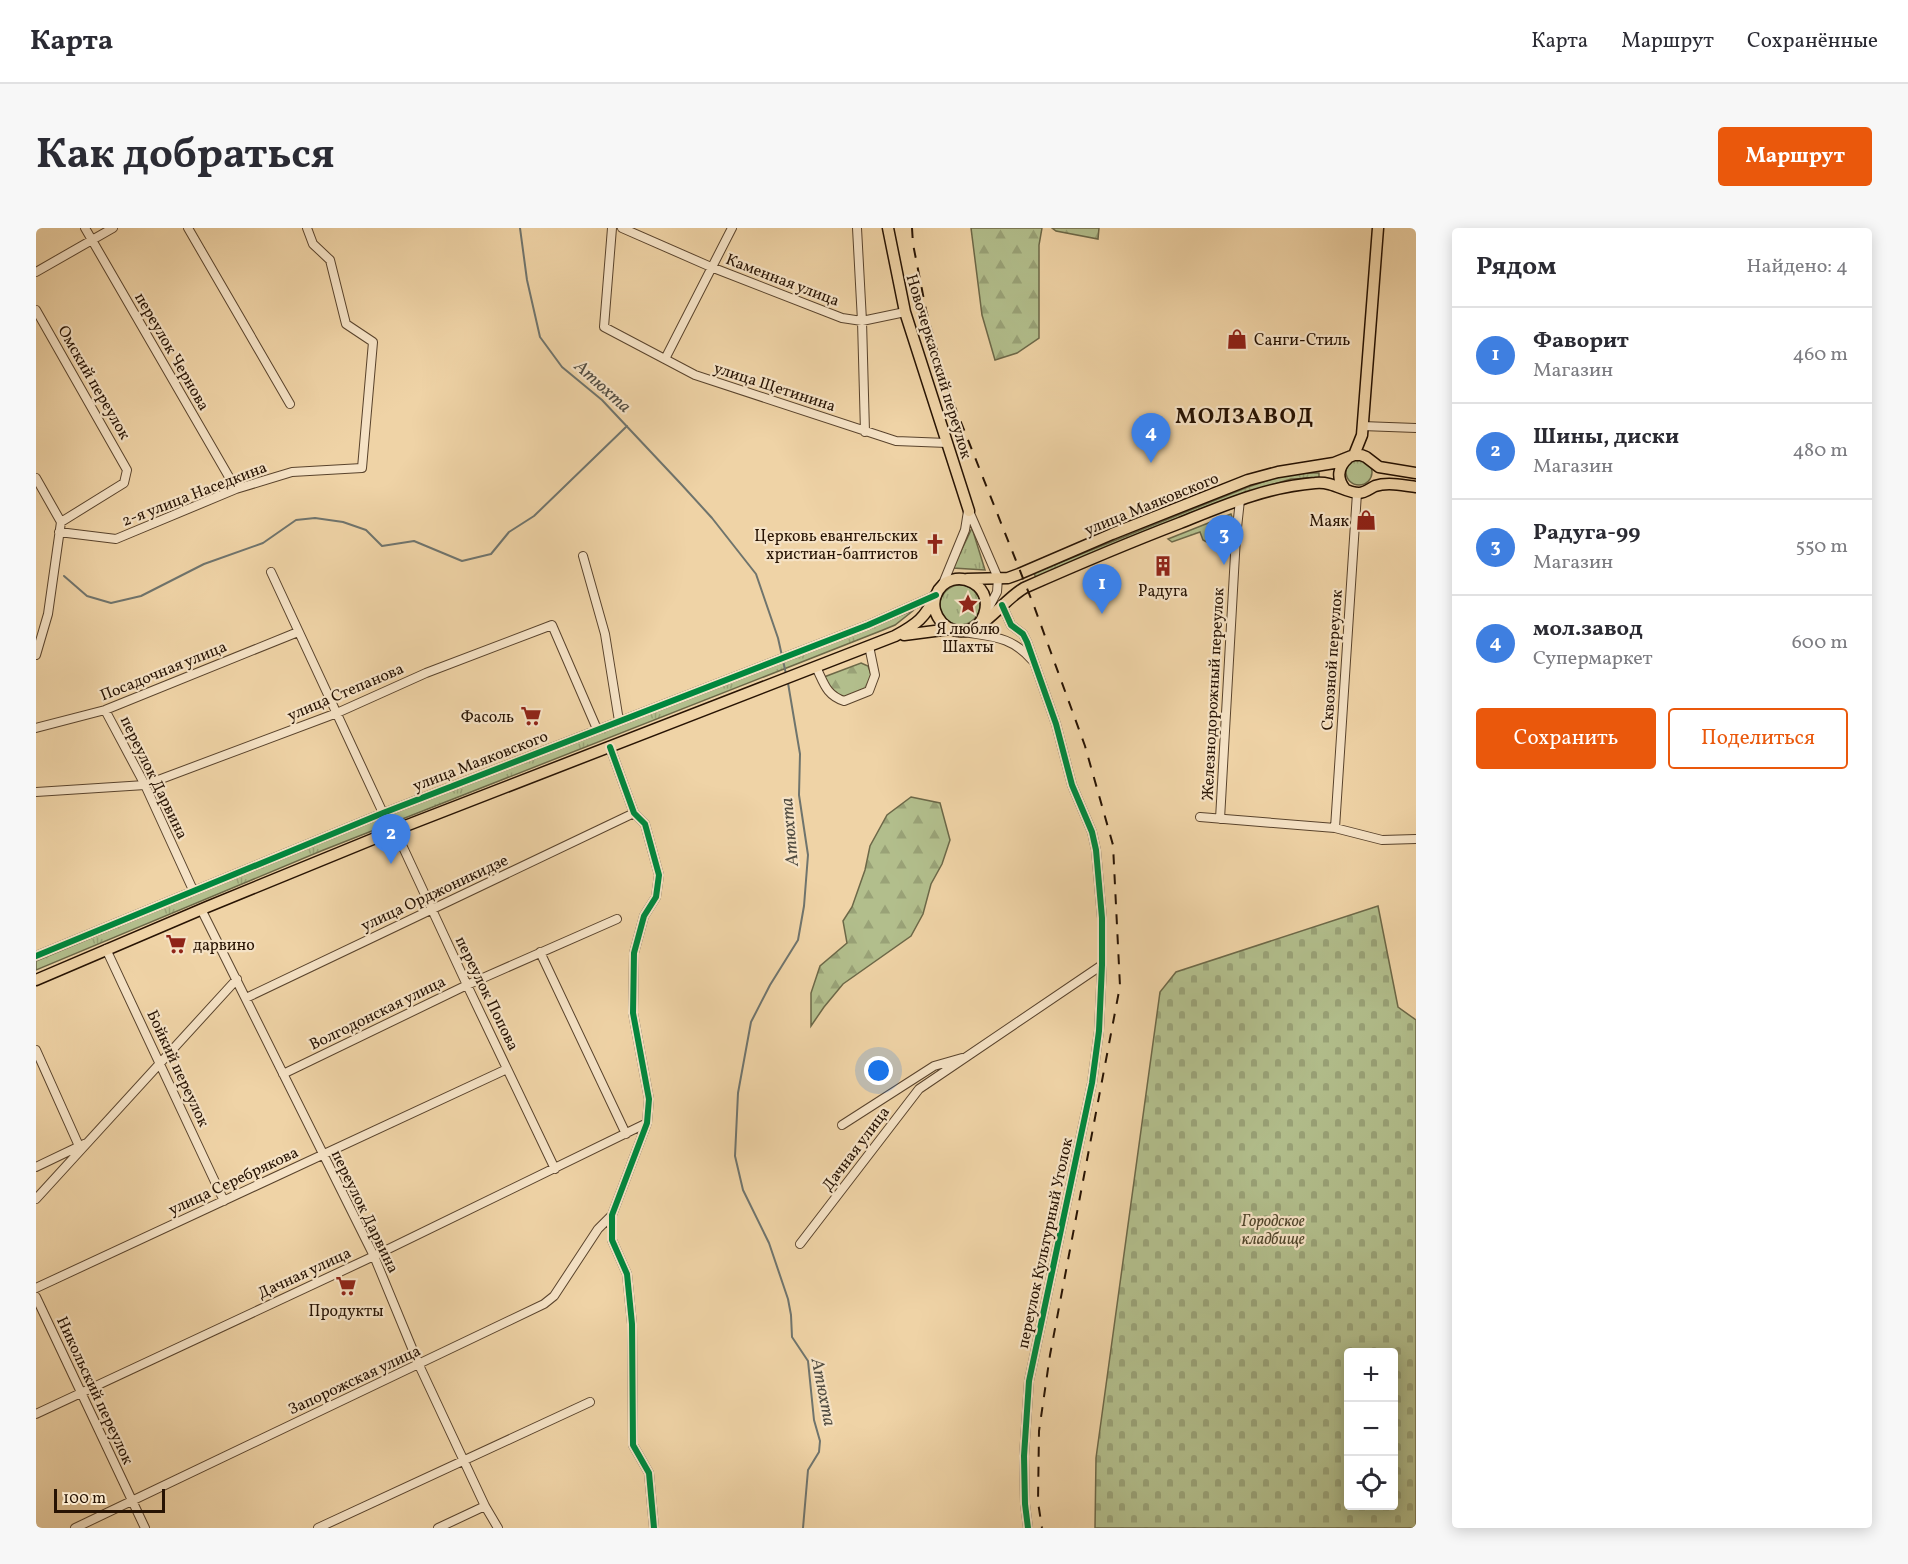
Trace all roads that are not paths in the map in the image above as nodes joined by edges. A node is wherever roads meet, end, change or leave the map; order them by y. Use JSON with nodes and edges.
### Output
{"nodes":[{"id":1,"x":85,"y":228,"type":"edge"},
{"id":2,"x":113,"y":228,"type":"edge"},
{"id":3,"x":188,"y":228,"type":"edge"},
{"id":4,"x":307,"y":228,"type":"edge"},
{"id":5,"x":612,"y":228,"type":"edge"},
{"id":6,"x":622,"y":228,"type":"edge"},
{"id":7,"x":732,"y":228,"type":"edge"},
{"id":8,"x":857,"y":228,"type":"edge"},
{"id":9,"x":888,"y":228,"type":"edge"},
{"id":10,"x":1378,"y":228,"type":"edge"},
{"id":11,"x":92,"y":240,"type":"junction"},
{"id":12,"x":711,"y":267,"type":"junction"},
{"id":13,"x":36,"y":272,"type":"edge"},
{"id":14,"x":36,"y":310,"type":"edge"},
{"id":15,"x":905,"y":312,"type":"junction"},
{"id":16,"x":862,"y":321,"type":"junction"},
{"id":17,"x":665,"y":359,"type":"junction"},
{"id":18,"x":290,"y":404,"type":"dead end"},
{"id":19,"x":1416,"y":428,"type":"edge"},
{"id":20,"x":1362,"y":431,"type":"junction"},
{"id":21,"x":865,"y":432,"type":"junction"},
{"id":22,"x":947,"y":443,"type":"junction"},
{"id":23,"x":1354,"y":455,"type":"junction"},
{"id":24,"x":1371,"y":460,"type":"junction"},
{"id":25,"x":1416,"y":473,"type":"edge"},
{"id":26,"x":36,"y":478,"type":"edge"},
{"id":27,"x":1416,"y":487,"type":"edge"},
{"id":28,"x":236,"y":489,"type":"junction"},
{"id":29,"x":1345,"y":489,"type":"junction"},
{"id":30,"x":1363,"y":492,"type":"junction"},
{"id":31,"x":1240,"y":500,"type":"junction"},
{"id":32,"x":969,"y":511,"type":"junction"},
{"id":33,"x":62,"y":522,"type":"junction"},
{"id":34,"x":59,"y":532,"type":"junction"},
{"id":35,"x":583,"y":556,"type":"dead end"},
{"id":36,"x":271,"y":572,"type":"dead end"},
{"id":37,"x":998,"y":578,"type":"junction"},
{"id":38,"x":961,"y":579,"type":"junction"},
{"id":39,"x":939,"y":591,"type":"junction"},
{"id":40,"x":1002,"y":605,"type":"junction"},
{"id":41,"x":982,"y":620,"type":"junction"},
{"id":42,"x":955,"y":630,"type":"junction"},
{"id":43,"x":298,"y":632,"type":"junction"},
{"id":44,"x":895,"y":636,"type":"junction"},
{"id":45,"x":870,"y":646,"type":"junction"},
{"id":46,"x":36,"y":655,"type":"edge"},
{"id":47,"x":1034,"y":661,"type":"junction"},
{"id":48,"x":812,"y":668,"type":"junction"},
{"id":49,"x":105,"y":710,"type":"junction"},
{"id":50,"x":337,"y":713,"type":"junction"},
{"id":51,"x":619,"y":721,"type":"junction"},
{"id":52,"x":36,"y":728,"type":"edge"},
{"id":53,"x":597,"y":729,"type":"junction"},
{"id":54,"x":610,"y":747,"type":"junction"},
{"id":55,"x":145,"y":785,"type":"junction"},
{"id":56,"x":36,"y":792,"type":"edge"},
{"id":57,"x":383,"y":813,"type":"junction"},
{"id":58,"x":634,"y":813,"type":"junction"},
{"id":59,"x":1200,"y":817,"type":"dead end"},
{"id":60,"x":1220,"y":819,"type":"junction"},
{"id":61,"x":1335,"y":828,"type":"junction"},
{"id":62,"x":395,"y":830,"type":"junction"},
{"id":63,"x":1416,"y":839,"type":"edge"},
{"id":64,"x":194,"y":890,"type":"junction"},
{"id":65,"x":201,"y":909,"type":"junction"},
{"id":66,"x":431,"y":909,"type":"junction"},
{"id":67,"x":617,"y":920,"type":"dead end"},
{"id":68,"x":106,"y":949,"type":"junction"},
{"id":69,"x":540,"y":952,"type":"junction"},
{"id":70,"x":36,"y":956,"type":"edge"},
{"id":71,"x":1102,"y":965,"type":"junction"},
{"id":72,"x":237,"y":979,"type":"junction"},
{"id":73,"x":36,"y":980,"type":"edge"},
{"id":74,"x":466,"y":985,"type":"junction"},
{"id":75,"x":246,"y":998,"type":"junction"},
{"id":76,"x":36,"y":1050,"type":"edge"},
{"id":77,"x":968,"y":1057,"type":"junction"},
{"id":78,"x":160,"y":1064,"type":"junction"},
{"id":79,"x":507,"y":1069,"type":"junction"},
{"id":80,"x":283,"y":1074,"type":"junction"},
{"id":81,"x":647,"y":1123,"type":"junction"},
{"id":82,"x":842,"y":1125,"type":"dead end"},
{"id":83,"x":626,"y":1134,"type":"junction"},
{"id":84,"x":88,"y":1142,"type":"junction"},
{"id":85,"x":79,"y":1146,"type":"junction"},
{"id":86,"x":322,"y":1154,"type":"junction"},
{"id":87,"x":36,"y":1167,"type":"edge"},
{"id":88,"x":555,"y":1168,"type":"junction"},
{"id":89,"x":36,"y":1198,"type":"edge"},
{"id":90,"x":224,"y":1201,"type":"junction"},
{"id":91,"x":612,"y":1215,"type":"junction"},
{"id":92,"x":800,"y":1244,"type":"dead end"},
{"id":93,"x":374,"y":1256,"type":"junction"},
{"id":94,"x":36,"y":1288,"type":"edge"},
{"id":95,"x":36,"y":1298,"type":"edge"},
{"id":96,"x":419,"y":1365,"type":"junction"},
{"id":97,"x":81,"y":1393,"type":"junction"},
{"id":98,"x":590,"y":1402,"type":"dead end"},
{"id":99,"x":36,"y":1414,"type":"edge"},
{"id":100,"x":464,"y":1460,"type":"junction"},
{"id":101,"x":132,"y":1501,"type":"junction"},
{"id":102,"x":485,"y":1506,"type":"junction"},
{"id":103,"x":75,"y":1528,"type":"edge"},
{"id":104,"x":144,"y":1528,"type":"edge"},
{"id":105,"x":318,"y":1528,"type":"edge"},
{"id":106,"x":438,"y":1528,"type":"edge"},
{"id":107,"x":498,"y":1528,"type":"edge"},
{"id":108,"x":654,"y":1528,"type":"edge"},
{"id":109,"x":1028,"y":1528,"type":"edge"}],
"edges":[{"from":1,"to":11,"type":"street","name":"переулок Чернова"},
{"from":2,"to":11,"type":"street"},
{"from":3,"to":18,"type":"street"},
{"from":4,"to":28,"type":"street","name":"2-я улица Наседкина"},
{"from":5,"to":17,"type":"street","name":"улица Щетинина"},
{"from":6,"to":12,"type":"street","name":"Каменная улица"},
{"from":7,"to":12,"type":"street"},
{"from":8,"to":16,"type":"street"},
{"from":9,"to":15,"type":"main road","name":"Новочеркасский переулок"},
{"from":10,"to":20,"type":"main road"},
{"from":11,"to":13,"type":"street"},
{"from":11,"to":28,"type":"street","name":"переулок Чернова"},
{"from":12,"to":16,"type":"street","name":"Каменная улица"},
{"from":12,"to":17,"type":"street"},
{"from":14,"to":33,"type":"street","name":"Омский переулок"},
{"from":15,"to":16,"type":"street","name":"Каменная улица"},
{"from":15,"to":22,"type":"main road","name":"Новочеркасский переулок"},
{"from":16,"to":21,"type":"street"},
{"from":17,"to":21,"type":"street","name":"улица Щетинина"},
{"from":19,"to":20,"type":"street"},
{"from":20,"to":23,"type":"main road"},
{"from":20,"to":24,"type":"main road"},
{"from":21,"to":22,"type":"street","name":"улица Щетинина"},
{"from":22,"to":32,"type":"main road","name":"Новочеркасский переулок"},
{"from":23,"to":24,"type":"main road"},
{"from":23,"to":29,"type":"main road"},
{"from":23,"to":37,"type":"main road","name":"улица Маяковского"},
{"from":24,"to":25,"type":"main road"},
{"from":24,"to":30,"type":"main road"},
{"from":26,"to":33,"type":"street"},
{"from":27,"to":30,"type":"main road"},
{"from":28,"to":34,"type":"street","name":"2-я улица Наседкина"},
{"from":29,"to":30,"type":"main road","name":"улица Маяковского"},
{"from":29,"to":31,"type":"main road","name":"улица Маяковского"},
{"from":30,"to":61,"type":"street","name":"Сквозной переулок"},
{"from":31,"to":40,"type":"main road","name":"улица Маяковского"},
{"from":31,"to":60,"type":"street","name":"Железнодорожный переулок"},
{"from":32,"to":37,"type":"street"},
{"from":32,"to":39,"type":"street"},
{"from":33,"to":34,"type":"street"},
{"from":34,"to":46,"type":"street"},
{"from":35,"to":51,"type":"street"},
{"from":36,"to":43,"type":"street"},
{"from":37,"to":38,"type":"main road","name":"улица Маяковского"},
{"from":37,"to":41,"type":"street"},
{"from":38,"to":39,"type":"main road"},
{"from":38,"to":41,"type":"main road"},
{"from":39,"to":42,"type":"main road"},
{"from":39,"to":44,"type":"main road"},
{"from":39,"to":51,"type":"street","name":"улица Маяковского"},
{"from":40,"to":41,"type":"main road","name":"улица Маяковского"},
{"from":40,"to":47,"type":"street"},
{"from":41,"to":42,"type":"main road"},
{"from":42,"to":44,"type":"main road"},
{"from":42,"to":47,"type":"street"},
{"from":43,"to":49,"type":"street","name":"Посадочная улица"},
{"from":43,"to":50,"type":"street"},
{"from":44,"to":45,"type":"main road"},
{"from":45,"to":48,"type":"main road"},
{"from":45,"to":48,"type":"street"},
{"from":47,"to":71,"type":"street"},
{"from":48,"to":54,"type":"main road"},
{"from":49,"to":52,"type":"street","name":"Посадочная улица"},
{"from":49,"to":55,"type":"street","name":"переулок Дарвина"},
{"from":50,"to":53,"type":"street","name":"улица Степанова"},
{"from":50,"to":55,"type":"street","name":"улица Степанова"},
{"from":50,"to":57,"type":"street"},
{"from":51,"to":53,"type":"street","name":"улица Маяковского"},
{"from":53,"to":57,"type":"street","name":"улица Маяковского"},
{"from":54,"to":58,"type":"street"},
{"from":54,"to":62,"type":"main road"},
{"from":55,"to":56,"type":"street","name":"улица Степанова"},
{"from":55,"to":64,"type":"street","name":"переулок Дарвина"},
{"from":57,"to":64,"type":"street","name":"улица Маяковского"},
{"from":58,"to":66,"type":"street","name":"улица Орджоникидзе"},
{"from":58,"to":81,"type":"street"},
{"from":59,"to":60,"type":"street"},
{"from":60,"to":61,"type":"street"},
{"from":61,"to":63,"type":"street"},
{"from":62,"to":65,"type":"main road"},
{"from":62,"to":66,"type":"street","name":"переулок Попова"},
{"from":64,"to":70,"type":"street","name":"улица Маяковского"},
{"from":65,"to":68,"type":"main road"},
{"from":65,"to":72,"type":"street","name":"переулок Дарвина"},
{"from":66,"to":74,"type":"street","name":"переулок Попова"},
{"from":66,"to":75,"type":"street","name":"улица Орджоникидзе"},
{"from":67,"to":69,"type":"street","name":"Волгодонская улица"},
{"from":68,"to":73,"type":"main road"},
{"from":68,"to":78,"type":"street","name":"Бойкий переулок"},
{"from":69,"to":74,"type":"street","name":"Волгодонская улица"},
{"from":69,"to":83,"type":"street"},
{"from":71,"to":77,"type":"street","name":"Дачная улица"},
{"from":71,"to":109,"type":"street","name":"переулок Культурный Уголок"},
{"from":72,"to":75,"type":"street","name":"переулок Дарвина"},
{"from":72,"to":78,"type":"street"},
{"from":74,"to":79,"type":"street","name":"переулок Попова"},
{"from":74,"to":80,"type":"street","name":"Волгодонская улица"},
{"from":75,"to":80,"type":"street","name":"переулок Дарвина"},
{"from":76,"to":85,"type":"street"},
{"from":77,"to":82,"type":"street","name":"Дачная улица"},
{"from":77,"to":92,"type":"street","name":"Дачная улица"},
{"from":78,"to":84,"type":"street"},
{"from":78,"to":90,"type":"street","name":"Бойкий переулок"},
{"from":79,"to":86,"type":"street","name":"улица Серебрякова"},
{"from":79,"to":88,"type":"street","name":"переулок Попова"},
{"from":80,"to":86,"type":"street","name":"переулок Дарвина"},
{"from":81,"to":83,"type":"street","name":"Дачная улица"},
{"from":81,"to":91,"type":"street"},
{"from":83,"to":88,"type":"street","name":"Дачная улица"},
{"from":84,"to":85,"type":"street"},
{"from":84,"to":89,"type":"street"},
{"from":85,"to":87,"type":"street"},
{"from":86,"to":90,"type":"street","name":"улица Серебрякова"},
{"from":86,"to":93,"type":"street","name":"переулок Дарвина"},
{"from":88,"to":93,"type":"street","name":"Дачная улица"},
{"from":90,"to":94,"type":"street","name":"улица Серебрякова"},
{"from":91,"to":96,"type":"street","name":"Запорожская улица"},
{"from":91,"to":108,"type":"street"},
{"from":93,"to":96,"type":"street","name":"переулок Дарвина"},
{"from":93,"to":97,"type":"street","name":"Дачная улица"},
{"from":95,"to":97,"type":"street","name":"Никольский переулок"},
{"from":96,"to":100,"type":"street","name":"переулок Дарвина"},
{"from":96,"to":101,"type":"street","name":"Запорожская улица"},
{"from":97,"to":99,"type":"street","name":"Дачная улица"},
{"from":97,"to":101,"type":"street","name":"Никольский переулок"},
{"from":98,"to":100,"type":"street"},
{"from":100,"to":102,"type":"street","name":"переулок Дарвина"},
{"from":100,"to":105,"type":"street"},
{"from":101,"to":103,"type":"street","name":"Запорожская улица"},
{"from":101,"to":104,"type":"street","name":"Никольский переулок"},
{"from":102,"to":106,"type":"street"},
{"from":102,"to":107,"type":"street","name":"переулок Дарвина"}]}
